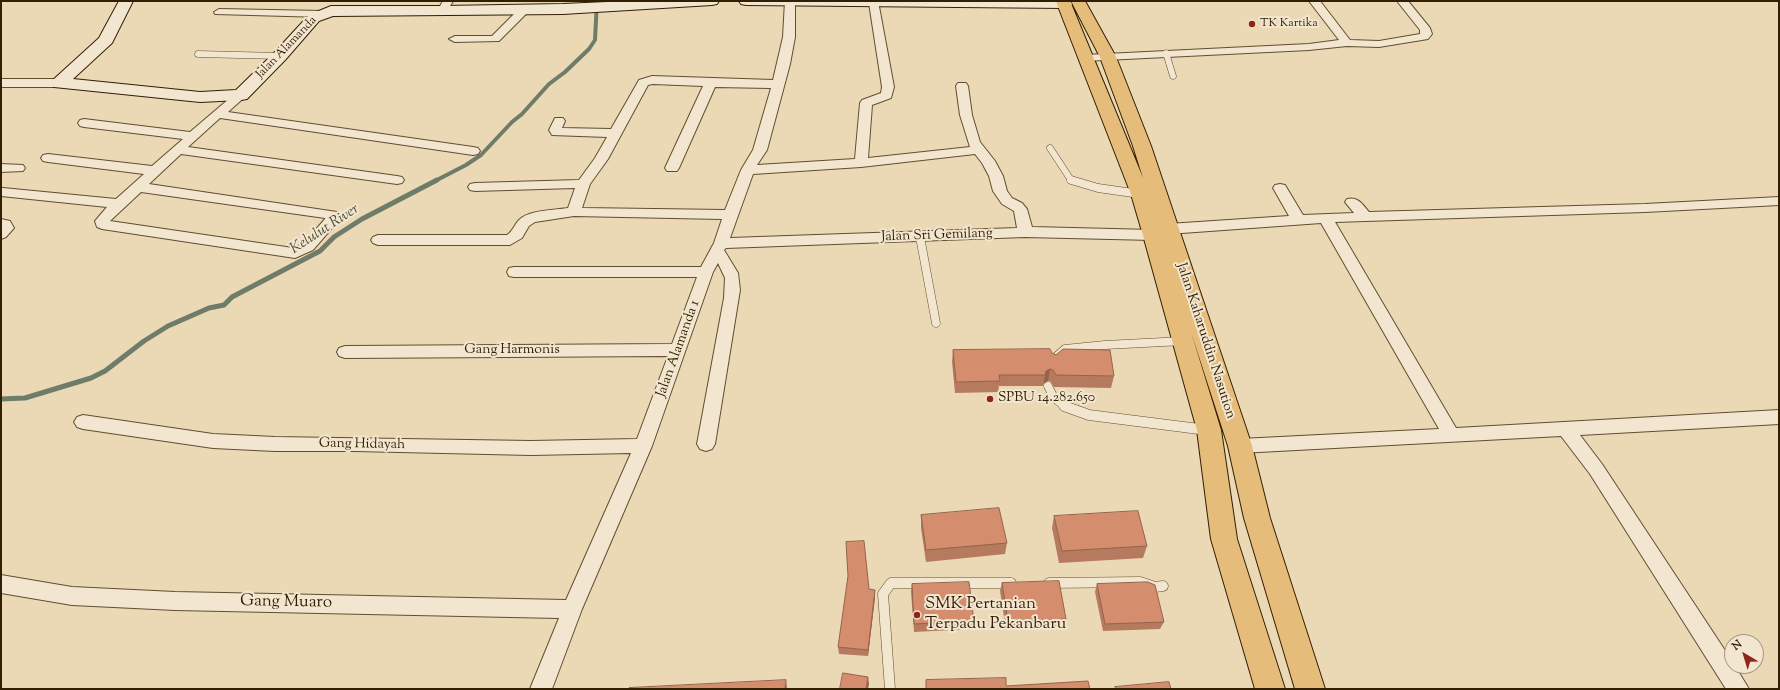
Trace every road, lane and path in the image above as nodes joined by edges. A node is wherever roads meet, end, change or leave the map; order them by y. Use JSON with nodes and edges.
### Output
{"nodes":[{"id":1,"x":126,"y":1,"type":"edge"},
{"id":2,"x":712,"y":1,"type":"edge"},
{"id":3,"x":746,"y":1,"type":"edge"},
{"id":4,"x":1314,"y":1,"type":"edge"},
{"id":5,"x":1402,"y":1,"type":"edge"},
{"id":6,"x":790,"y":2,"type":"edge"},
{"id":7,"x":1069,"y":2,"type":"edge"},
{"id":8,"x":874,"y":3,"type":"junction"},
{"id":9,"x":445,"y":6,"type":"edge"},
{"id":10,"x":524,"y":10,"type":"junction"},
{"id":11,"x":219,"y":12,"type":"dead end"},
{"id":12,"x":323,"y":14,"type":"junction"},
{"id":13,"x":455,"y":39,"type":"dead end"},
{"id":14,"x":1347,"y":43,"type":"junction"},
{"id":15,"x":1166,"y":53,"type":"junction"},
{"id":16,"x":198,"y":54,"type":"dead end"},
{"id":17,"x":280,"y":56,"type":"junction"},
{"id":18,"x":1108,"y":57,"type":"junction"},
{"id":19,"x":1085,"y":58,"type":"junction"},
{"id":20,"x":1173,"y":76,"type":"dead end"},
{"id":21,"x":1,"y":83,"type":"edge"},
{"id":22,"x":60,"y":83,"type":"junction"},
{"id":23,"x":711,"y":83,"type":"junction"},
{"id":24,"x":779,"y":84,"type":"junction"},
{"id":25,"x":962,"y":86,"type":"dead end"},
{"id":26,"x":241,"y":95,"type":"junction"},
{"id":27,"x":218,"y":114,"type":"junction"},
{"id":28,"x":559,"y":121,"type":"dead end"},
{"id":29,"x":84,"y":123,"type":"dead end"},
{"id":30,"x":616,"y":133,"type":"junction"},
{"id":31,"x":193,"y":136,"type":"junction"},
{"id":32,"x":1050,"y":148,"type":"dead end"},
{"id":33,"x":178,"y":150,"type":"junction"},
{"id":34,"x":978,"y":150,"type":"junction"},
{"id":35,"x":473,"y":151,"type":"dead end"},
{"id":36,"x":48,"y":158,"type":"dead end"},
{"id":37,"x":861,"y":163,"type":"junction"},
{"id":38,"x":1,"y":168,"type":"edge"},
{"id":39,"x":18,"y":168,"type":"dead end"},
{"id":40,"x":672,"y":168,"type":"dead end"},
{"id":41,"x":748,"y":170,"type":"junction"},
{"id":42,"x":156,"y":171,"type":"junction"},
{"id":43,"x":397,"y":180,"type":"dead end"},
{"id":44,"x":583,"y":184,"type":"junction"},
{"id":45,"x":138,"y":187,"type":"junction"},
{"id":46,"x":475,"y":187,"type":"dead end"},
{"id":47,"x":1280,"y":188,"type":"dead end"},
{"id":48,"x":3,"y":192,"type":"dead end"},
{"id":49,"x":1140,"y":194,"type":"junction"},
{"id":50,"x":1779,"y":201,"type":"edge"},
{"id":51,"x":1352,"y":202,"type":"dead end"},
{"id":52,"x":119,"y":204,"type":"junction"},
{"id":53,"x":574,"y":212,"type":"junction"},
{"id":54,"x":730,"y":215,"type":"junction"},
{"id":55,"x":1366,"y":217,"type":"junction"},
{"id":56,"x":1325,"y":218,"type":"junction"},
{"id":57,"x":1299,"y":221,"type":"junction"},
{"id":58,"x":1,"y":224,"type":"edge"},
{"id":59,"x":1025,"y":232,"type":"junction"},
{"id":60,"x":1161,"y":232,"type":"junction"},
{"id":61,"x":1,"y":234,"type":"edge"},
{"id":62,"x":920,"y":237,"type":"junction"},
{"id":63,"x":378,"y":240,"type":"dead end"},
{"id":64,"x":719,"y":247,"type":"junction"},
{"id":65,"x":514,"y":272,"type":"dead end"},
{"id":66,"x":706,"y":272,"type":"junction"},
{"id":67,"x":936,"y":323,"type":"dead end"},
{"id":68,"x":1183,"y":342,"type":"junction"},
{"id":69,"x":679,"y":350,"type":"junction"},
{"id":70,"x":345,"y":352,"type":"dead end"},
{"id":71,"x":1053,"y":361,"type":"edge"},
{"id":72,"x":1048,"y":386,"type":"dead end"},
{"id":73,"x":1779,"y":417,"type":"edge"},
{"id":74,"x":83,"y":422,"type":"dead end"},
{"id":75,"x":1209,"y":430,"type":"junction"},
{"id":76,"x":1566,"y":430,"type":"junction"},
{"id":77,"x":1451,"y":434,"type":"junction"},
{"id":78,"x":706,"y":444,"type":"dead end"},
{"id":79,"x":643,"y":446,"type":"junction"},
{"id":80,"x":1240,"y":446,"type":"junction"},
{"id":81,"x":1020,"y":583,"type":"edge"},
{"id":82,"x":1035,"y":583,"type":"edge"},
{"id":83,"x":1,"y":584,"type":"edge"},
{"id":84,"x":1163,"y":586,"type":"dead end"},
{"id":85,"x":572,"y":609,"type":"junction"},
{"id":86,"x":541,"y":689,"type":"edge"},
{"id":87,"x":890,"y":689,"type":"edge"},
{"id":88,"x":1270,"y":689,"type":"edge"},
{"id":89,"x":1310,"y":689,"type":"edge"},
{"id":90,"x":1738,"y":689,"type":"edge"}],
"edges":[{"from":1,"to":22,"type":"street"},
{"from":2,"to":10,"type":"street","name":"Jalan Alamanda"},
{"from":3,"to":6,"type":"street"},
{"from":4,"to":14,"type":"street"},
{"from":5,"to":14,"type":"street"},
{"from":6,"to":8,"type":"street"},
{"from":6,"to":24,"type":"street","name":"Jalan Alamanda 1"},
{"from":7,"to":8,"type":"street"},
{"from":7,"to":18,"type":"highway","name":"Jalan Kaharuddin Nasution"},
{"from":7,"to":19,"type":"highway","name":"Jalan Kaharuddin Nasution"},
{"from":8,"to":37,"type":"street"},
{"from":9,"to":10,"type":"street","name":"Jalan Alamanda"},
{"from":9,"to":12,"type":"street","name":"Jalan Alamanda"},
{"from":10,"to":13,"type":"street"},
{"from":11,"to":12,"type":"street"},
{"from":12,"to":17,"type":"street","name":"Jalan Alamanda"},
{"from":14,"to":15,"type":"street"},
{"from":15,"to":18,"type":"street"},
{"from":15,"to":20,"type":"lane"},
{"from":16,"to":17,"type":"lane"},
{"from":17,"to":26,"type":"street","name":"Jalan Alamanda"},
{"from":18,"to":19,"type":"street"},
{"from":18,"to":60,"type":"highway","name":"Jalan Kaharuddin Nasution"},
{"from":19,"to":49,"type":"highway","name":"Jalan Kaharuddin Nasution"},
{"from":21,"to":22,"type":"street"},
{"from":22,"to":26,"type":"street"},
{"from":23,"to":24,"type":"street"},
{"from":23,"to":30,"type":"street"},
{"from":23,"to":40,"type":"street"},
{"from":24,"to":41,"type":"street","name":"Jalan Alamanda 1"},
{"from":25,"to":34,"type":"street"},
{"from":26,"to":27,"type":"street"},
{"from":27,"to":31,"type":"street"},
{"from":27,"to":35,"type":"street"},
{"from":28,"to":30,"type":"street"},
{"from":29,"to":31,"type":"street"},
{"from":30,"to":44,"type":"street"},
{"from":31,"to":33,"type":"street"},
{"from":32,"to":49,"type":"lane"},
{"from":33,"to":42,"type":"street"},
{"from":33,"to":43,"type":"street"},
{"from":34,"to":37,"type":"street"},
{"from":34,"to":59,"type":"street"},
{"from":36,"to":42,"type":"street"},
{"from":37,"to":41,"type":"street"},
{"from":38,"to":39,"type":"street"},
{"from":41,"to":54,"type":"street","name":"Jalan Alamanda 1"},
{"from":42,"to":45,"type":"street"},
{"from":44,"to":46,"type":"street"},
{"from":44,"to":53,"type":"street"},
{"from":45,"to":52,"type":"street"},
{"from":45,"to":52,"type":"street"},
{"from":47,"to":57,"type":"street"},
{"from":48,"to":52,"type":"street"},
{"from":49,"to":60,"type":"highway","name":"Jalan Kaharuddin Nasution"},
{"from":50,"to":55,"type":"street","name":"Jalan Sri Gemilang"},
{"from":51,"to":55,"type":"street"},
{"from":53,"to":54,"type":"street"},
{"from":53,"to":63,"type":"street"},
{"from":54,"to":64,"type":"street","name":"Jalan Alamanda 1"},
{"from":55,"to":56,"type":"street","name":"Jalan Sri Gemilang"},
{"from":56,"to":57,"type":"street","name":"Jalan Sri Gemilang"},
{"from":56,"to":77,"type":"street"},
{"from":57,"to":60,"type":"street","name":"Jalan Sri Gemilang"},
{"from":58,"to":61,"type":"street"},
{"from":59,"to":60,"type":"street","name":"Jalan Sri Gemilang"},
{"from":59,"to":62,"type":"street","name":"Jalan Sri Gemilang"},
{"from":60,"to":68,"type":"highway","name":"Jalan Kaharuddin Nasution"},
{"from":60,"to":80,"type":"highway","name":"Jalan Kaharuddin Nasution"},
{"from":62,"to":64,"type":"street","name":"Jalan Sri Gemilang"},
{"from":62,"to":67,"type":"lane"},
{"from":64,"to":66,"type":"street","name":"Jalan Alamanda 1"},
{"from":64,"to":78,"type":"street"},
{"from":65,"to":66,"type":"street"},
{"from":66,"to":69,"type":"street","name":"Jalan Alamanda 1"},
{"from":68,"to":71,"type":"lane"},
{"from":68,"to":75,"type":"highway","name":"Jalan Kaharuddin Nasution"},
{"from":69,"to":70,"type":"street","name":"Gang Harmonis"},
{"from":69,"to":79,"type":"street","name":"Jalan Alamanda 1"},
{"from":72,"to":75,"type":"lane"},
{"from":73,"to":76,"type":"street"},
{"from":74,"to":79,"type":"street","name":"Gang Hidayah"},
{"from":75,"to":88,"type":"highway","name":"Jalan Kaharuddin Nasution"},
{"from":76,"to":77,"type":"street"},
{"from":76,"to":90,"type":"street"},
{"from":77,"to":80,"type":"street"},
{"from":79,"to":85,"type":"street","name":"Jalan Alamanda 1"},
{"from":80,"to":89,"type":"highway","name":"Jalan Kaharuddin Nasution"},
{"from":81,"to":87,"type":"lane"},
{"from":82,"to":84,"type":"lane"},
{"from":83,"to":85,"type":"street","name":"Gang Muaro"},
{"from":85,"to":86,"type":"street","name":"Jalan Alamanda 1"}]}
